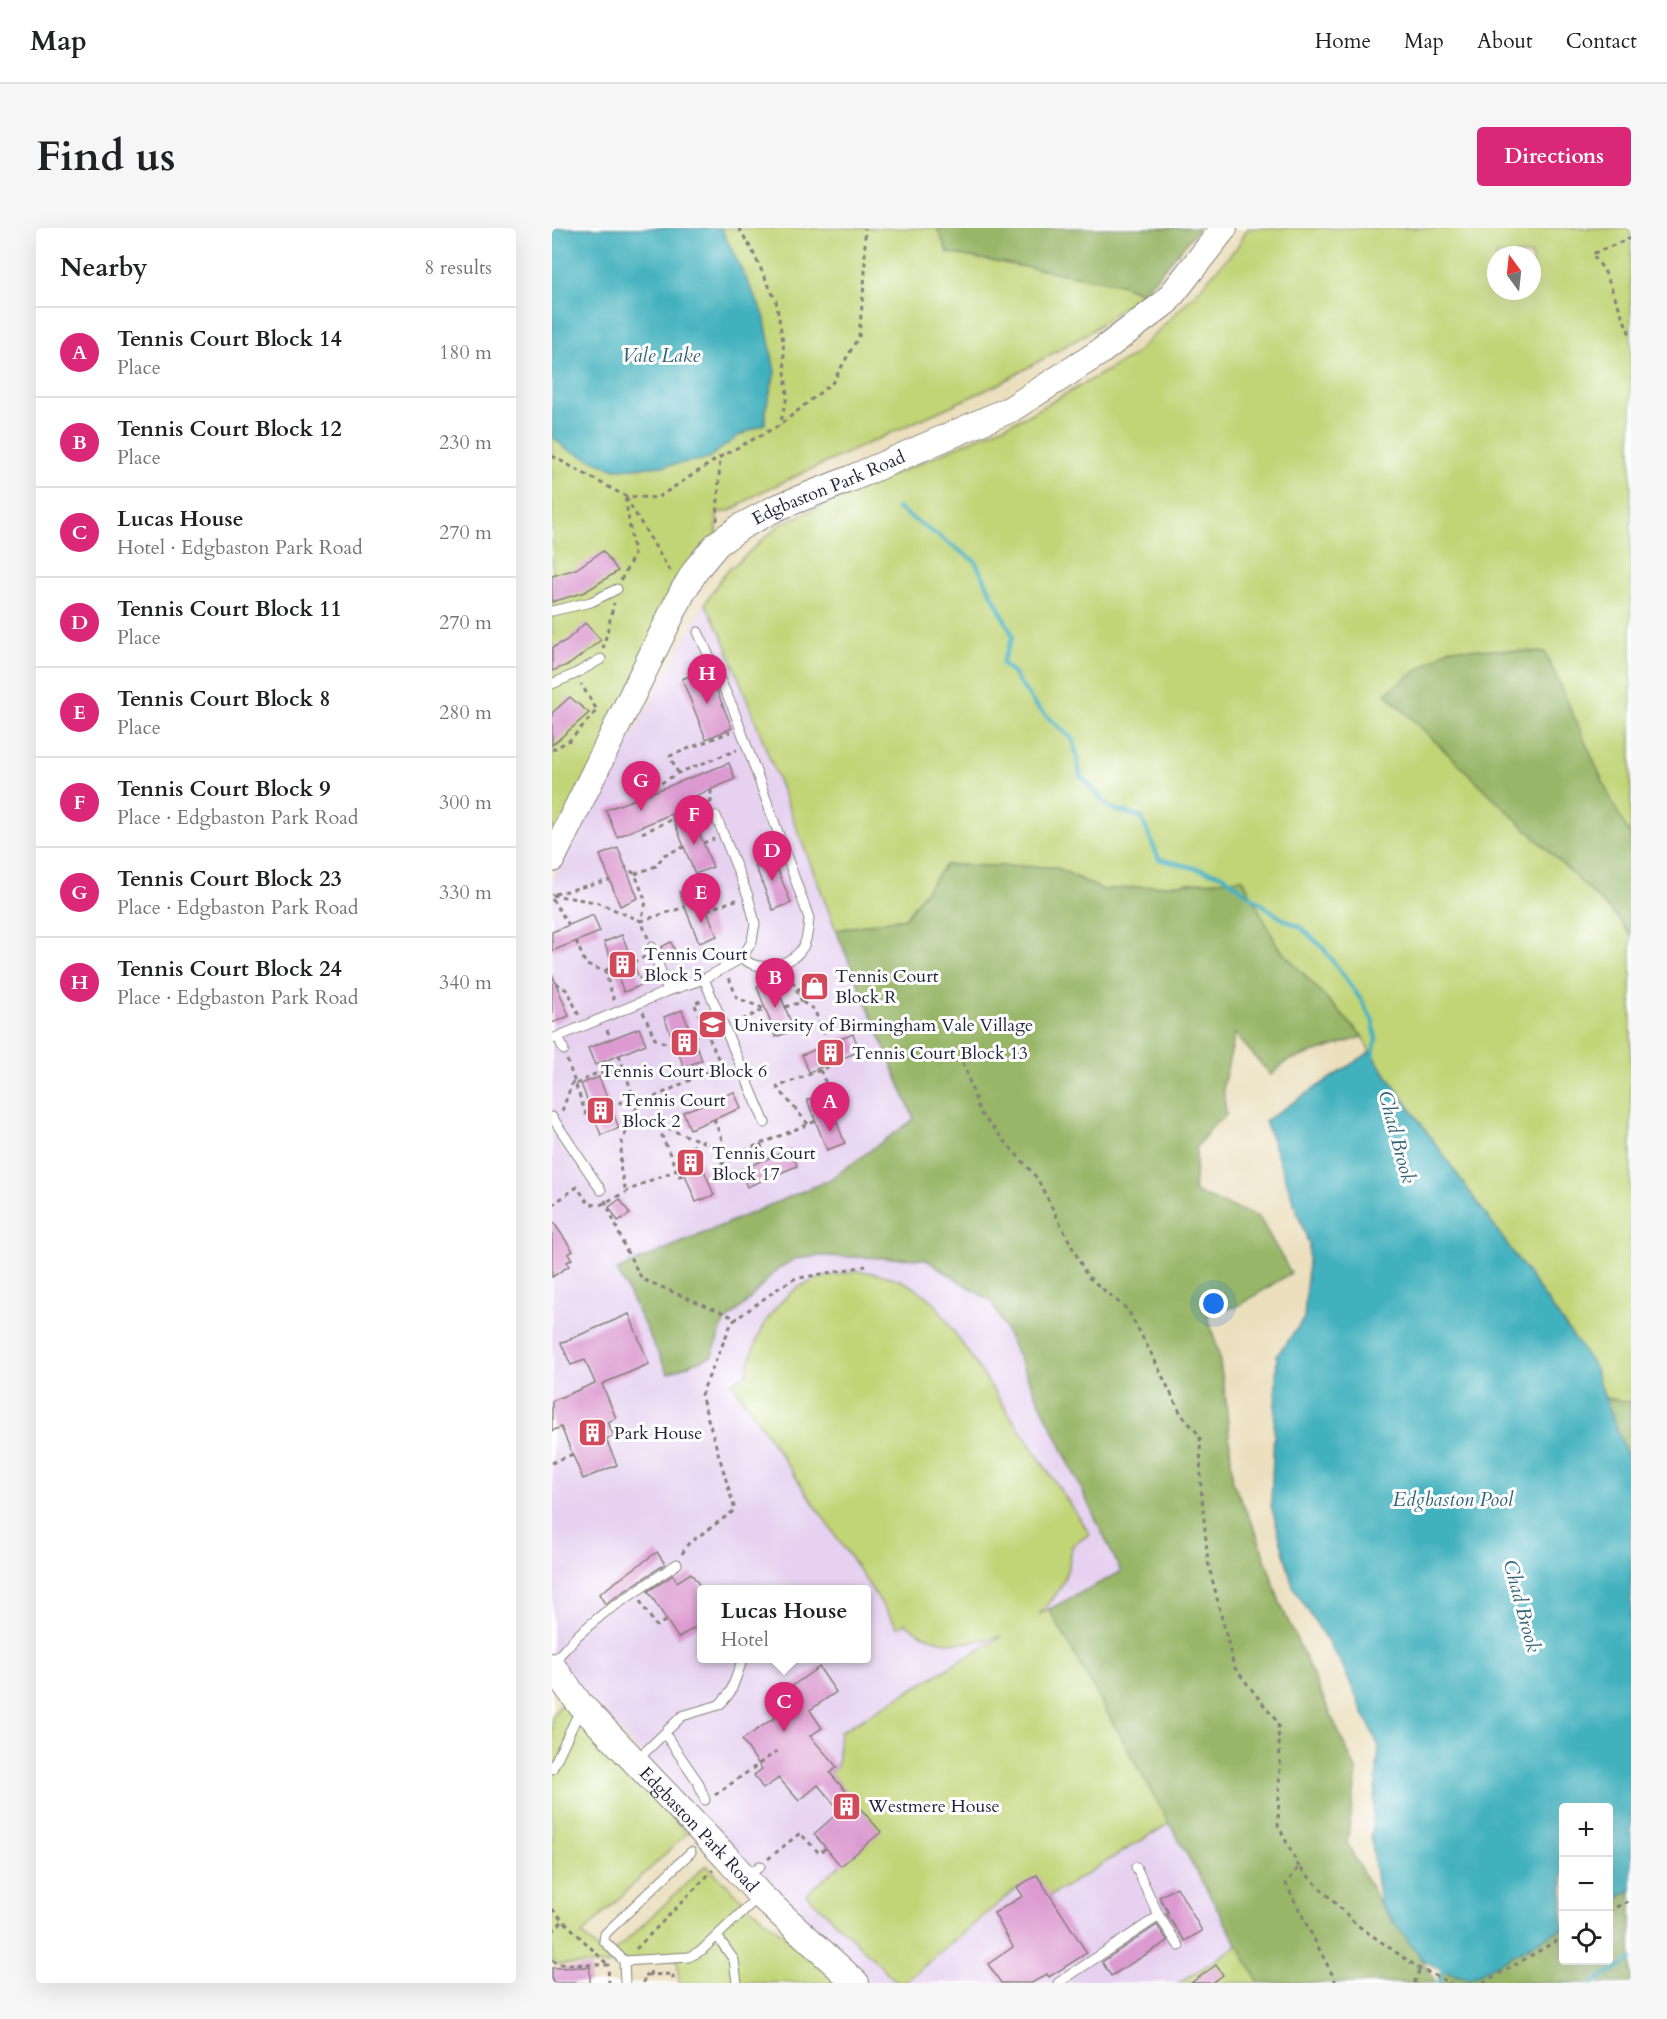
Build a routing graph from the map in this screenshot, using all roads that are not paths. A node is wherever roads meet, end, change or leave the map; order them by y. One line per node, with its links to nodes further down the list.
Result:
1 (1224, 228): 8 (street, Edgbaston Park Road)
2 (617, 589): 3 (lane)
3 (552, 611)
4 (698, 632): 11 (lane)
5 (601, 659): 6 (lane)
6 (552, 684)
7 (716, 816): 11 (lane)
8 (560, 829): 9 (street, Edgbaston Park Road)
9 (552, 859)
10 (652, 947): 13 (lane)
11 (742, 958): 12 (lane)
12 (704, 980): 13 (lane); 17 (lane)
13 (668, 991): 14 (lane)
14 (555, 1038): 15 (lane)
15 (564, 1050)
16 (554, 1120): 18 (lane)
17 (765, 1123)
18 (601, 1190)
19 (676, 1564): 21 (lane)
20 (741, 1663): 23 (lane)
21 (552, 1665): 22 (street, Edgbaston Park Road)
22 (582, 1706): 24 (street, Edgbaston Park Road); 25 (lane)
23 (665, 1734): 24 (lane); 26 (lane)
24 (635, 1762): 26 (street, Edgbaston Park Road)
25 (552, 1769)
26 (701, 1804): 29 (street, Edgbaston Park Road)
27 (691, 1852): 33 (lane)
28 (1137, 1867): 30 (lane)
29 (755, 1880): 31 (lane); 37 (street, Edgbaston Park Road)
30 (1158, 1916): 32 (lane); 34 (lane)
31 (717, 1936): 33 (lane); 36 (lane)
32 (1179, 1946)
33 (624, 1960): 35 (lane)
34 (1060, 1982)
35 (625, 1983)
36 (737, 1983)
37 (856, 1983)

